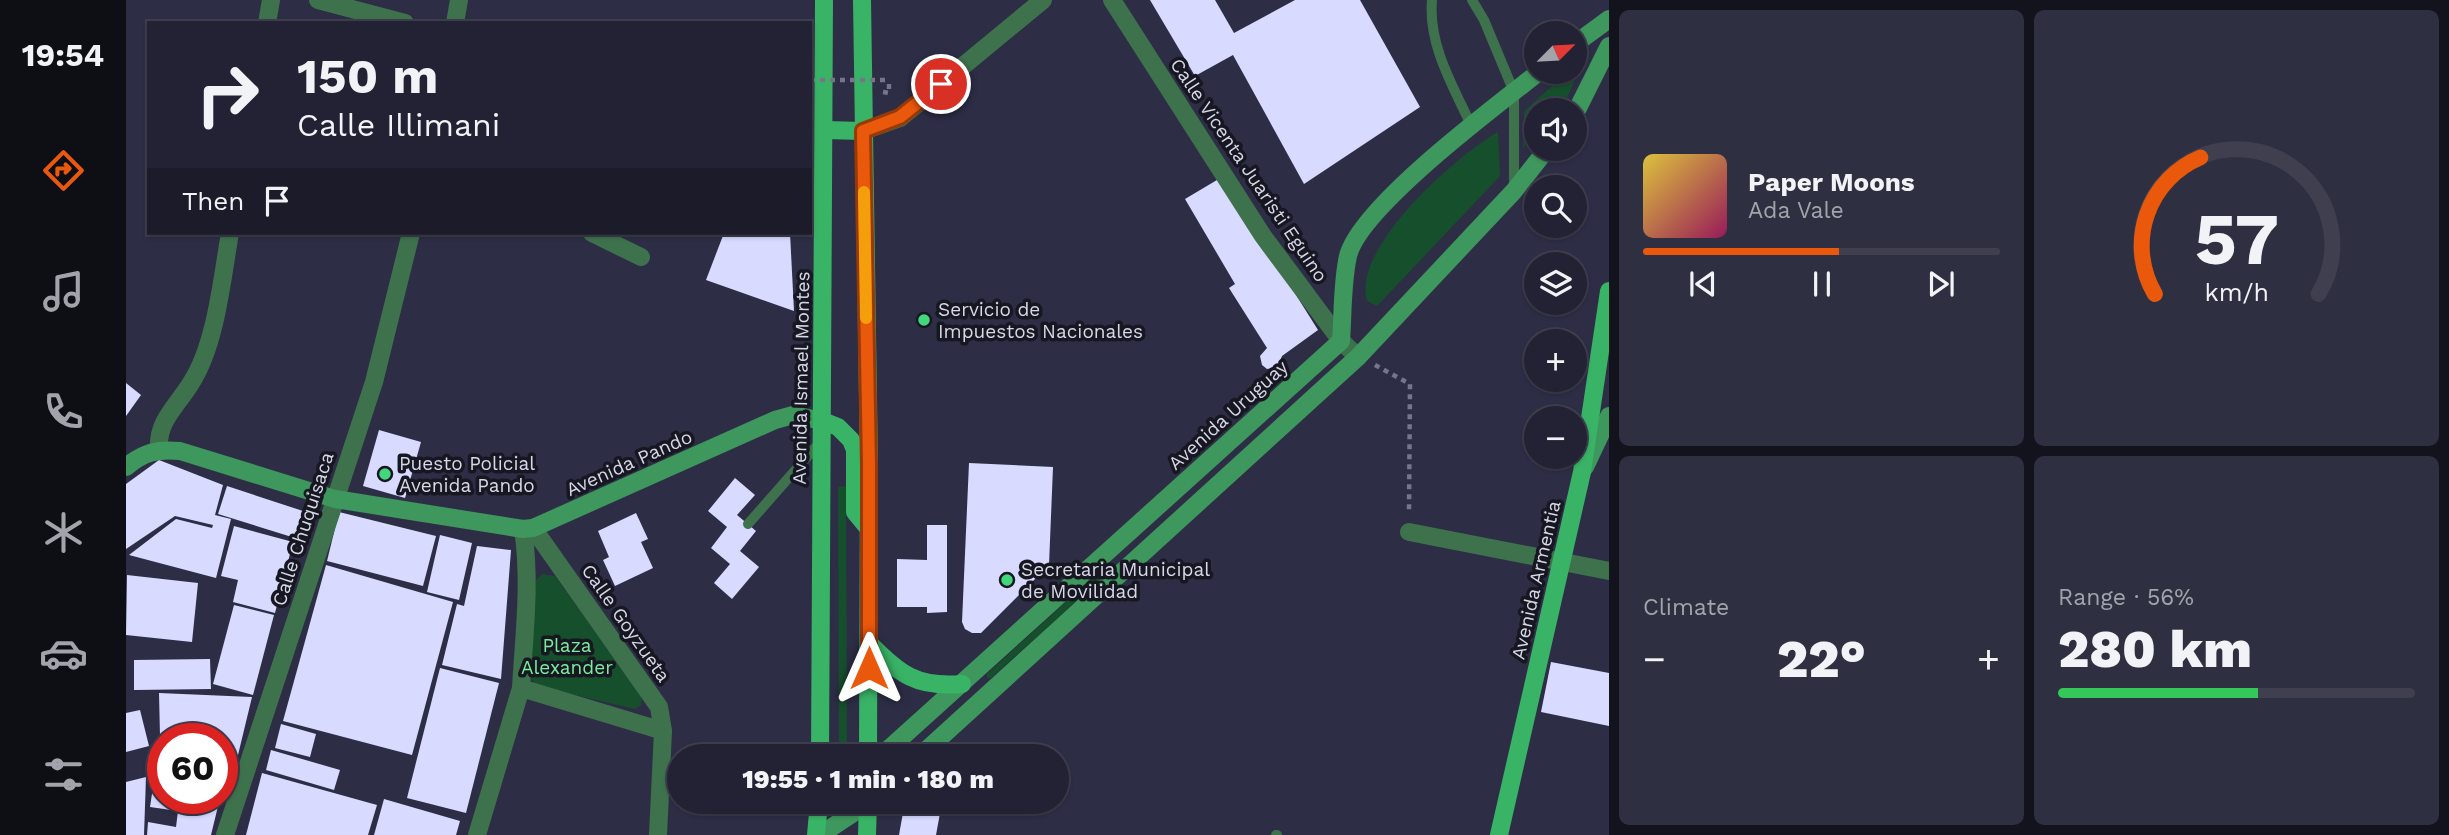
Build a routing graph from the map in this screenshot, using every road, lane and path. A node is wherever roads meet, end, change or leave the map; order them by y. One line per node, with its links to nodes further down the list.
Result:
1 (271, 0): 11 (street)
2 (318, 0): 12 (street)
3 (458, 0): 13 (street)
4 (824, 0): 22 (main road, Avenida Ismael Montes)
5 (862, 0): 23 (main road)
6 (1043, 0): 23 (street)
7 (1112, 0): 31 (street, Calle Vicenta Juaristi Eguino)
8 (1432, 0): 21 (lane)
9 (1472, 0): 18 (lane)
10 (1609, 19): 14 (street)
11 (267, 21)
12 (397, 21)
13 (455, 21)
14 (1587, 35)
15 (1609, 47): 20 (street)
16 (812, 80): 19 (path, bridge)
17 (1524, 84): 18 (street)
18 (1514, 92): 21 (street); 25 (lane)
19 (883, 93)
20 (1583, 98)
21 (1471, 125): 31 (street)
22 (818, 128): 23 (main road); 34 (main road, Avenida Ismael Montes)
23 (863, 131): 44 (main road)
24 (1538, 161): 25 (street)
25 (1514, 191): 32 (street)
26 (230, 235): 36 (street)
27 (411, 235): 41 (street, Calle Chuquisaca)
28 (596, 235): 29 (street)
29 (640, 257)
30 (1609, 291): 39 (main road, Avenida Armentia)
31 (1340, 341): 32 (street, Calle Vicenta Juaristi Eguino); 38 (street, Avenida Uruguay)
32 (1358, 357): 40 (street); 45 (path)
33 (1609, 416): 39 (street)
34 (823, 421): 35 (main road, Avenida Ismael Montes); 43 (street, Avenida Pando); 44 (main road)
35 (821, 440): 42 (lane); 55 (main road, Avenida Ismael Montes)
36 (159, 449): 37 (street); 41 (street)
37 (126, 467)
38 (1200, 469): 40 (street); 46 (street, Avenida Uruguay)
39 (1582, 472): 47 (main road, Avenida Armentia)
40 (1217, 488): 49 (street)
41 (335, 499): 43 (street); 62 (street, Calle Chuquisaca)
42 (748, 524)
43 (528, 529): 52 (street); 54 (street, Calle Goyzueta)
44 (869, 529): 50 (main road)
45 (1409, 532): 47 (street)
46 (1099, 559): 49 (street); 51 (street, Avenida Uruguay)
47 (1562, 562): 48 (street); 67 (main road, Avenida Armentia)
48 (1609, 571)
49 (1115, 577): 53 (street)
50 (869, 643): 51 (main road); 56 (main road)
51 (965, 681): 53 (street); 57 (street, Avenida Uruguay)
52 (521, 688): 54 (street); 63 (street)
53 (986, 698): 58 (street)
54 (663, 731): 64 (street, Calle Goyzueta)
55 (820, 744)
56 (868, 744)
57 (894, 744)
58 (934, 744)
59 (819, 814): 65 (main road)
60 (850, 814): 65 (street)
61 (868, 814): 66 (main road)
62 (225, 835)
63 (477, 835)
64 (658, 835)
65 (818, 835)
66 (867, 835)
67 (1499, 835)

